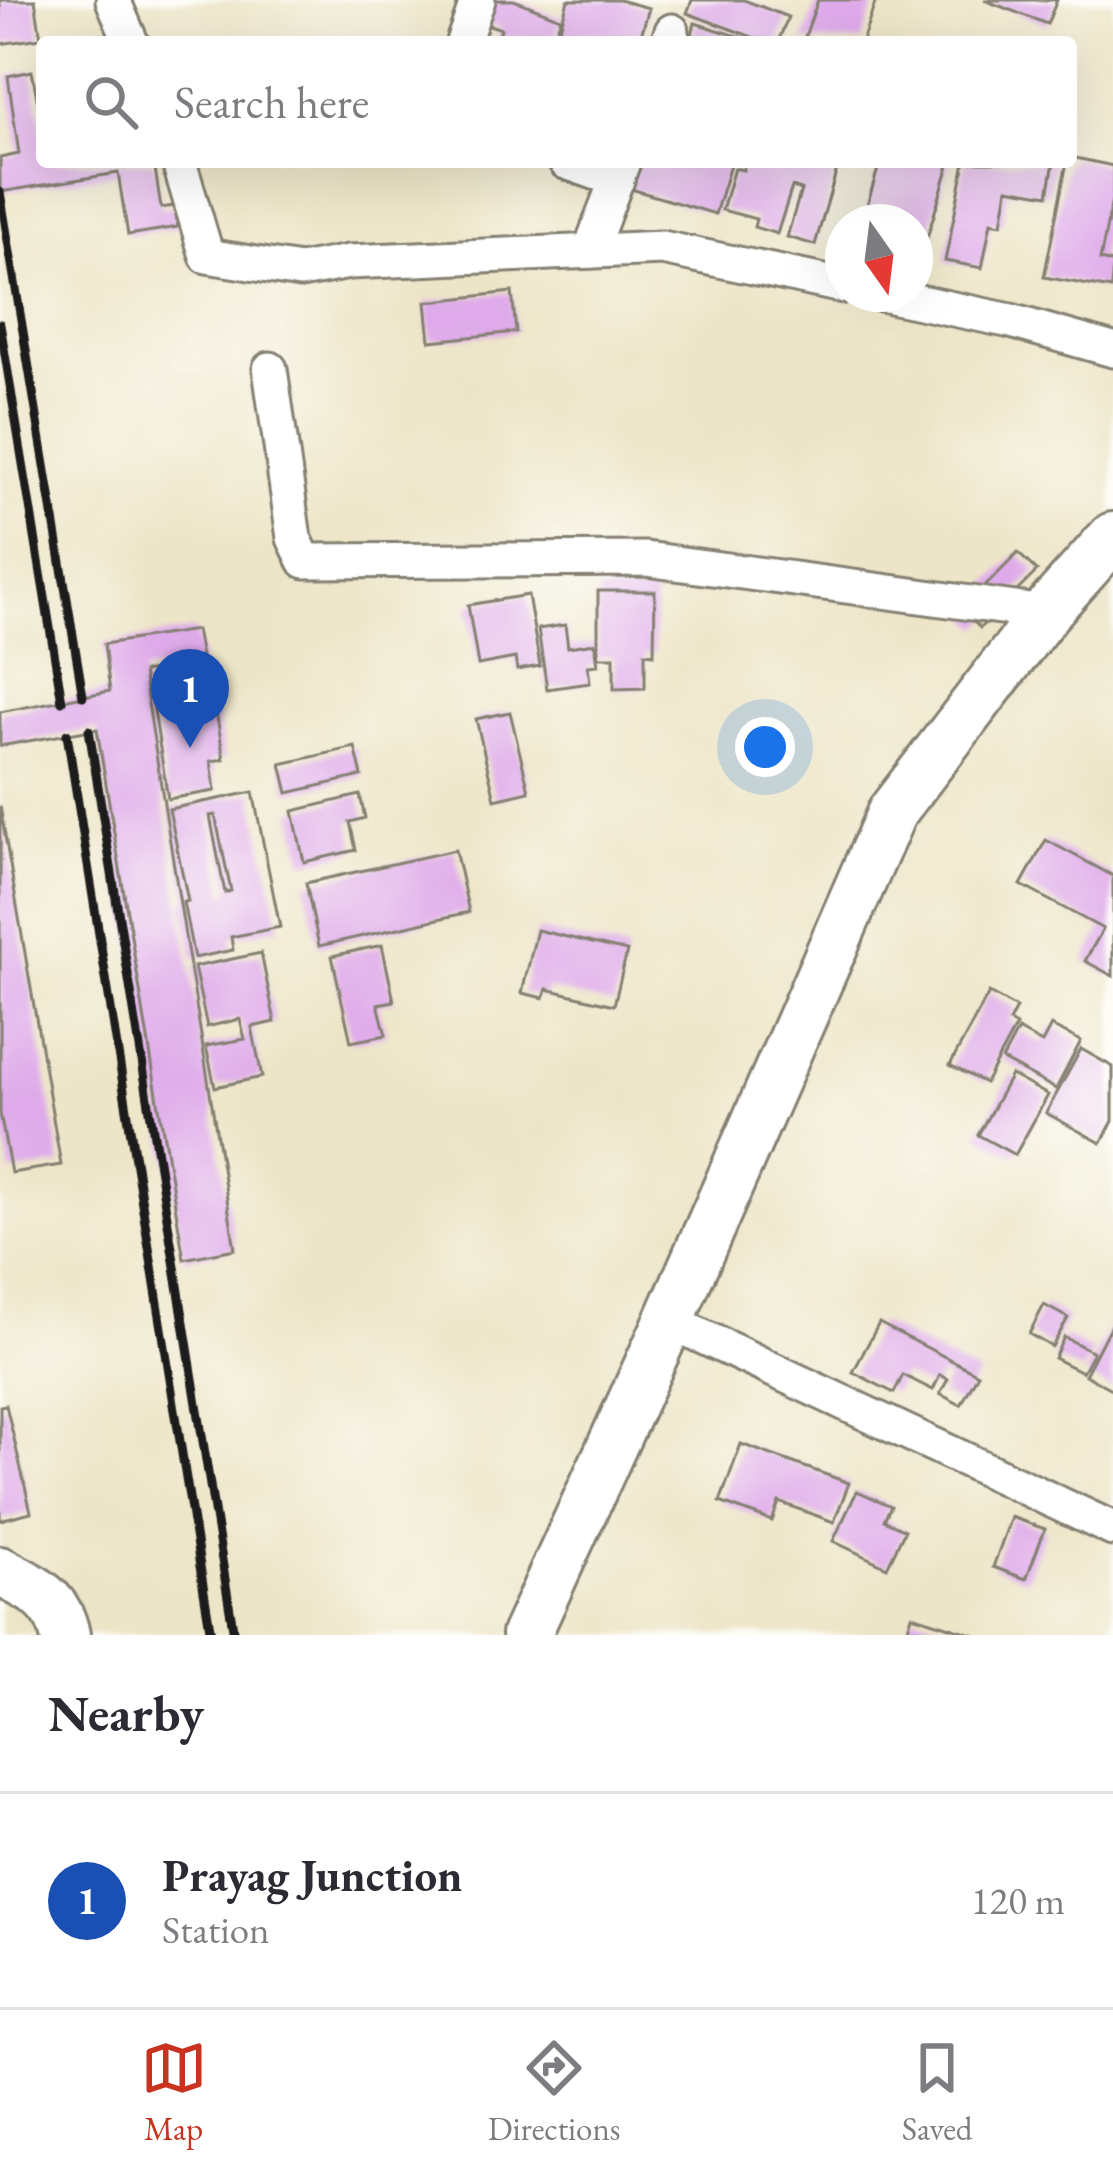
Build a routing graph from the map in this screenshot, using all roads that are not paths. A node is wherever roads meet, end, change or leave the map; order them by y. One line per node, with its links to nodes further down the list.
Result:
1 (113, 0): 3 (street)
2 (478, 0): 4 (street)
3 (128, 36)
4 (465, 36)
5 (181, 168): 7 (street)
6 (620, 171): 7 (street)
7 (590, 251): 8 (street)
8 (825, 282)
9 (933, 305): 10 (street)
10 (1113, 350)
11 (270, 369): 13 (street)
12 (1113, 537): 13 (street)
13 (1046, 613): 14 (street)
14 (669, 1321): 15 (street); 18 (street)
15 (1113, 1529)
16 (0, 1571): 17 (street)
17 (65, 1635)
18 (526, 1635)

